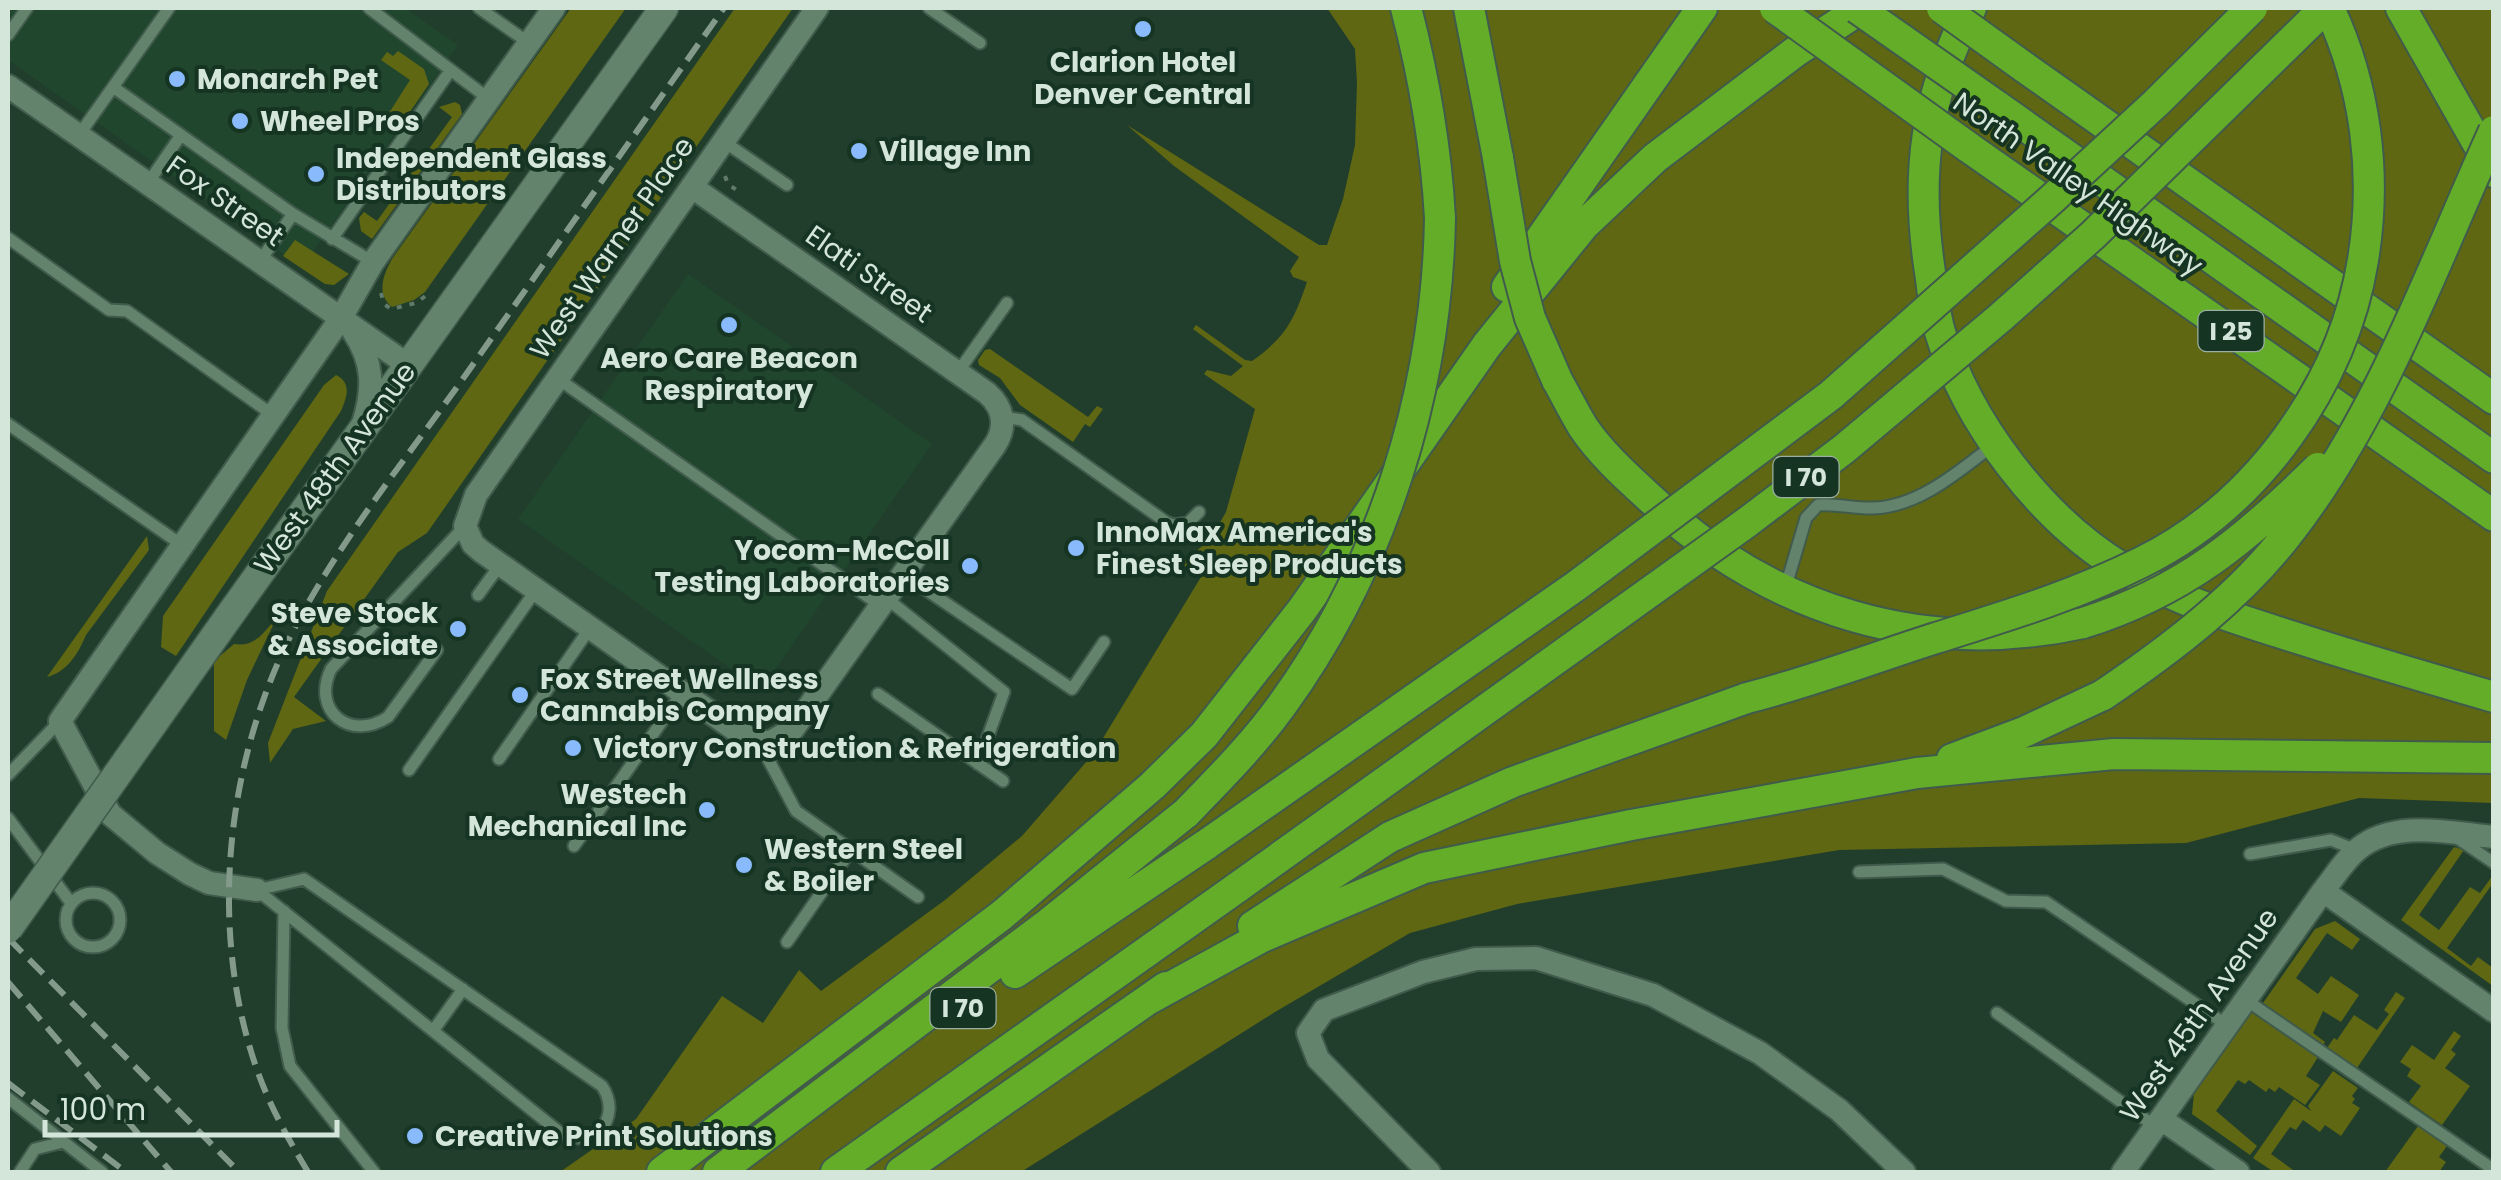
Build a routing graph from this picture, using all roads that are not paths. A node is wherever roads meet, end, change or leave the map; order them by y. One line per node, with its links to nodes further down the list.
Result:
1 (27, 8): 19 (lane)
2 (169, 8): 24 (lane)
3 (369, 8): 22 (lane)
4 (479, 8): 20 (lane)
5 (554, 8): 20 (street)
6 (664, 8): 41 (street, West 48th Avenue)
7 (817, 8): 29 (street, West Warner Place)
8 (929, 8): 21 (lane)
9 (1406, 8): 111 (highway, bridge)
10 (1469, 8): 60 (highway, bridge)
11 (1702, 8): 55 (highway)
12 (1775, 8): 53 (highway, North Valley Highway / I 25, bridge)
13 (1859, 8): 51 (highway, bridge); 55 (highway)
14 (1942, 8): 45 (highway, bridge)
15 (1971, 8): 50 (highway)
16 (2252, 8): 111 (highway, I 70, bridge)
17 (2327, 8): 95 (highway, bridge); 112 (highway, I 70, bridge)
18 (2401, 8): 30 (highway)
19 (8, 35)
20 (529, 43): 25 (street)
21 (980, 43)
22 (450, 71): 25 (lane); 36 (lane)
23 (8, 86): 27 (street, Fox Street)
24 (113, 87): 27 (lane); 28 (lane)
25 (489, 99): 38 (street)
26 (2494, 131): 42 (highway, bridge)
27 (79, 135): 31 (street, Fox Street)
28 (181, 135): 31 (lane); 34 (lane)
29 (724, 141): 32 (lane); 33 (street, West Warner Place)
30 (2494, 172)
31 (148, 183): 37 (street, Fox Street)
32 (787, 185)
33 (692, 186): 43 (street, Elati Street); 44 (street, West Warner Place)
34 (293, 214): 36 (lane); 37 (lane)
35 (8, 238): 46 (lane)
36 (332, 239): 38 (lane)
37 (260, 262): 40 (street, Fox Street)
38 (374, 262): 40 (street)
39 (1008, 302): 43 (lane)
40 (340, 318): 41 (street, Fox Street); 46 (street); 49 (street)
41 (408, 365): 49 (street, West 48th Avenue)
42 (2387, 367): 60 (highway, bridge); 75 (highway, bridge)
43 (958, 372): 47 (street, Elati Street)
44 (558, 378): 54 (street, West Warner Place); 62 (lane)
45 (2494, 399)
46 (273, 415): 56 (street)
47 (1003, 417): 52 (lane); 58 (street)
48 (8, 424): 56 (lane)
49 (360, 433): 92 (street, West 48th Avenue, bridge)
50 (1995, 443): 60 (lane); 68 (highway)
51 (2494, 458)
52 (1198, 512)
53 (2494, 516)
54 (465, 526): 57 (street); 65 (lane)
55 (1354, 531): 110 (highway)
56 (182, 545): 69 (street)
57 (500, 565): 59 (street); 61 (lane)
58 (903, 574): 62 (street); 64 (lane)
59 (536, 590): 63 (street); 74 (lane)
60 (1784, 590)
61 (478, 595)
62 (883, 602): 70 (street); 73 (lane)
63 (590, 628): 66 (street); 72 (lane)
64 (1104, 642)
65 (436, 650)
66 (682, 693): 70 (street); 81 (lane)
67 (878, 694): 73 (lane)
68 (2494, 697)
69 (60, 721): 76 (lane); 87 (street)
70 (764, 742): 82 (lane)
71 (2494, 758): 75 (highway)
72 (499, 759)
73 (978, 764): 77 (lane)
74 (409, 770)
75 (1917, 773): 95 (highway)
76 (8, 775)
77 (1002, 781)
78 (8, 818): 90 (lane)
79 (2450, 833): 80 (street); 83 (street); 85 (lane)
80 (2494, 838)
81 (574, 846)
82 (851, 850): 89 (lane); 93 (lane)
83 (2356, 850): 84 (lane); 88 (street, West 45th Avenue)
84 (2250, 854)
85 (2494, 863)
86 (1860, 872): 99 (lane)
87 (257, 890): 91 (lane); 94 (lane)
88 (2323, 891): 96 (street, West 45th Avenue); 97 (street)
89 (918, 897)
90 (71, 903): 90 (lane)
91 (284, 911): 100 (lane); 109 (lane)
92 (8, 929)
93 (787, 942)
94 (463, 989): 100 (lane); 100 (lane)
95 (1150, 999): 113 (highway)
96 (2246, 1000): 99 (street, West 45th Avenue); 105 (lane)
97 (2494, 1012)
98 (1997, 1014): 102 (lane)
99 (2228, 1026): 102 (street, West 45th Avenue)
100 (433, 1031)
101 (8, 1098): 103 (lane)
102 (2159, 1123): 116 (street, West 45th Avenue); 117 (street)
103 (64, 1142): 104 (lane); 106 (lane)
104 (78, 1153): 107 (lane); 108 (lane)
105 (2494, 1170)
106 (20, 1172)
107 (82, 1172)
108 (102, 1172)
109 (374, 1172)
110 (662, 1172)
111 (718, 1172)
112 (836, 1172)
113 (902, 1172)
114 (1429, 1172): 115 (street)
115 (1904, 1172)
116 (2123, 1172)
117 (2238, 1172)

